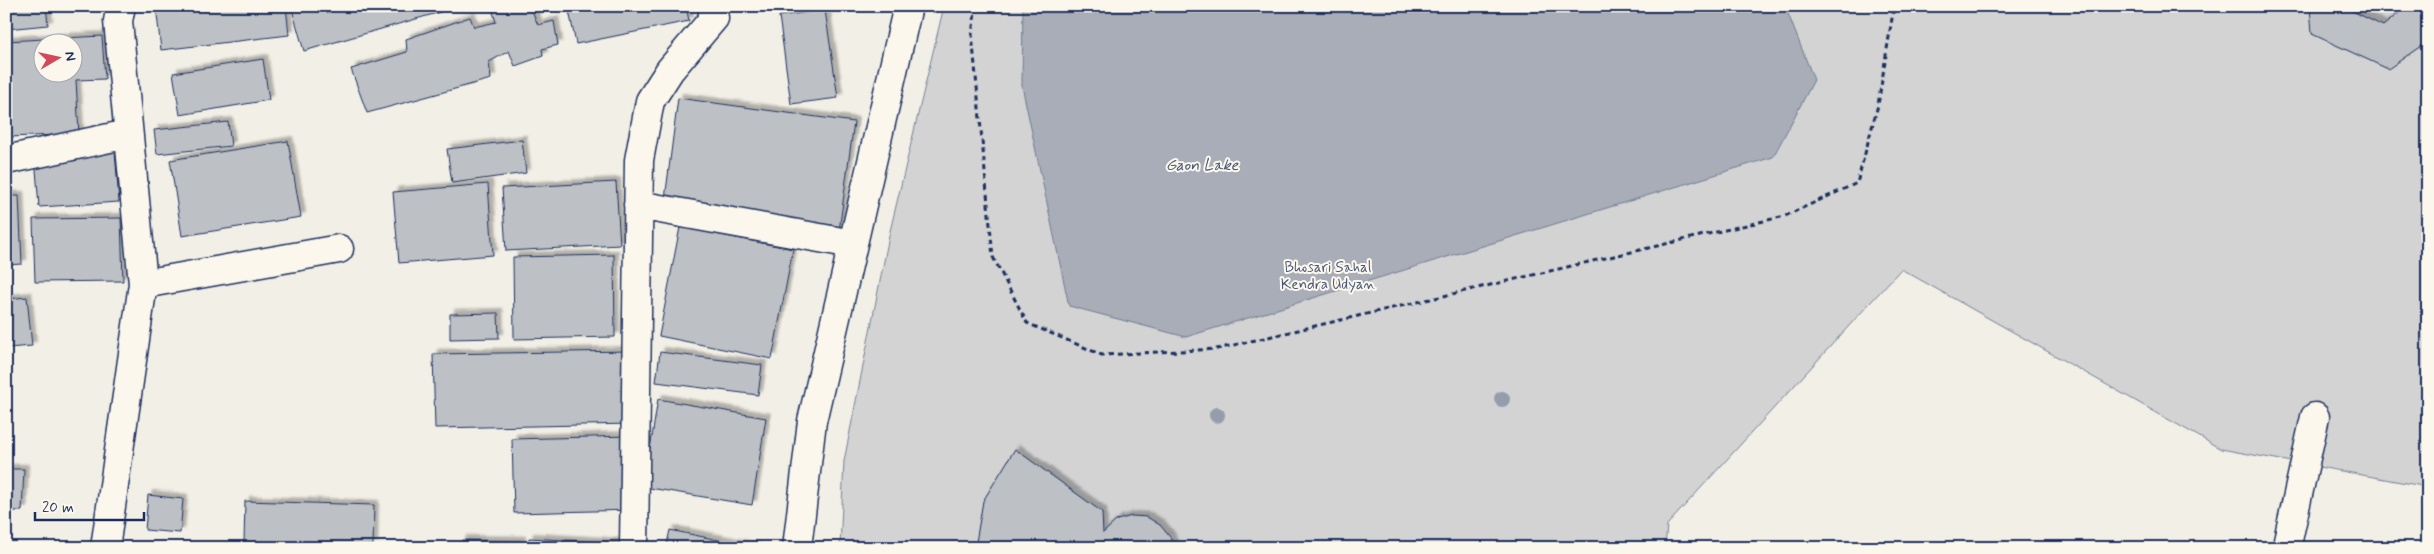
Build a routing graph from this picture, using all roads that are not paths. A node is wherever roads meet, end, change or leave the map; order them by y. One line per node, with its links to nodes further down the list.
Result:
1 (121, 6): 4 (street)
2 (908, 6): 7 (street)
3 (717, 10): 6 (street)
4 (128, 134): 5 (street); 9 (street)
5 (6, 160)
6 (638, 205): 7 (street); 12 (street)
7 (853, 244): 13 (street)
8 (339, 249): 9 (street)
9 (143, 284): 11 (street)
10 (2314, 416): 14 (street)
11 (105, 548)
12 (634, 548)
13 (797, 548)
14 (2289, 548)

